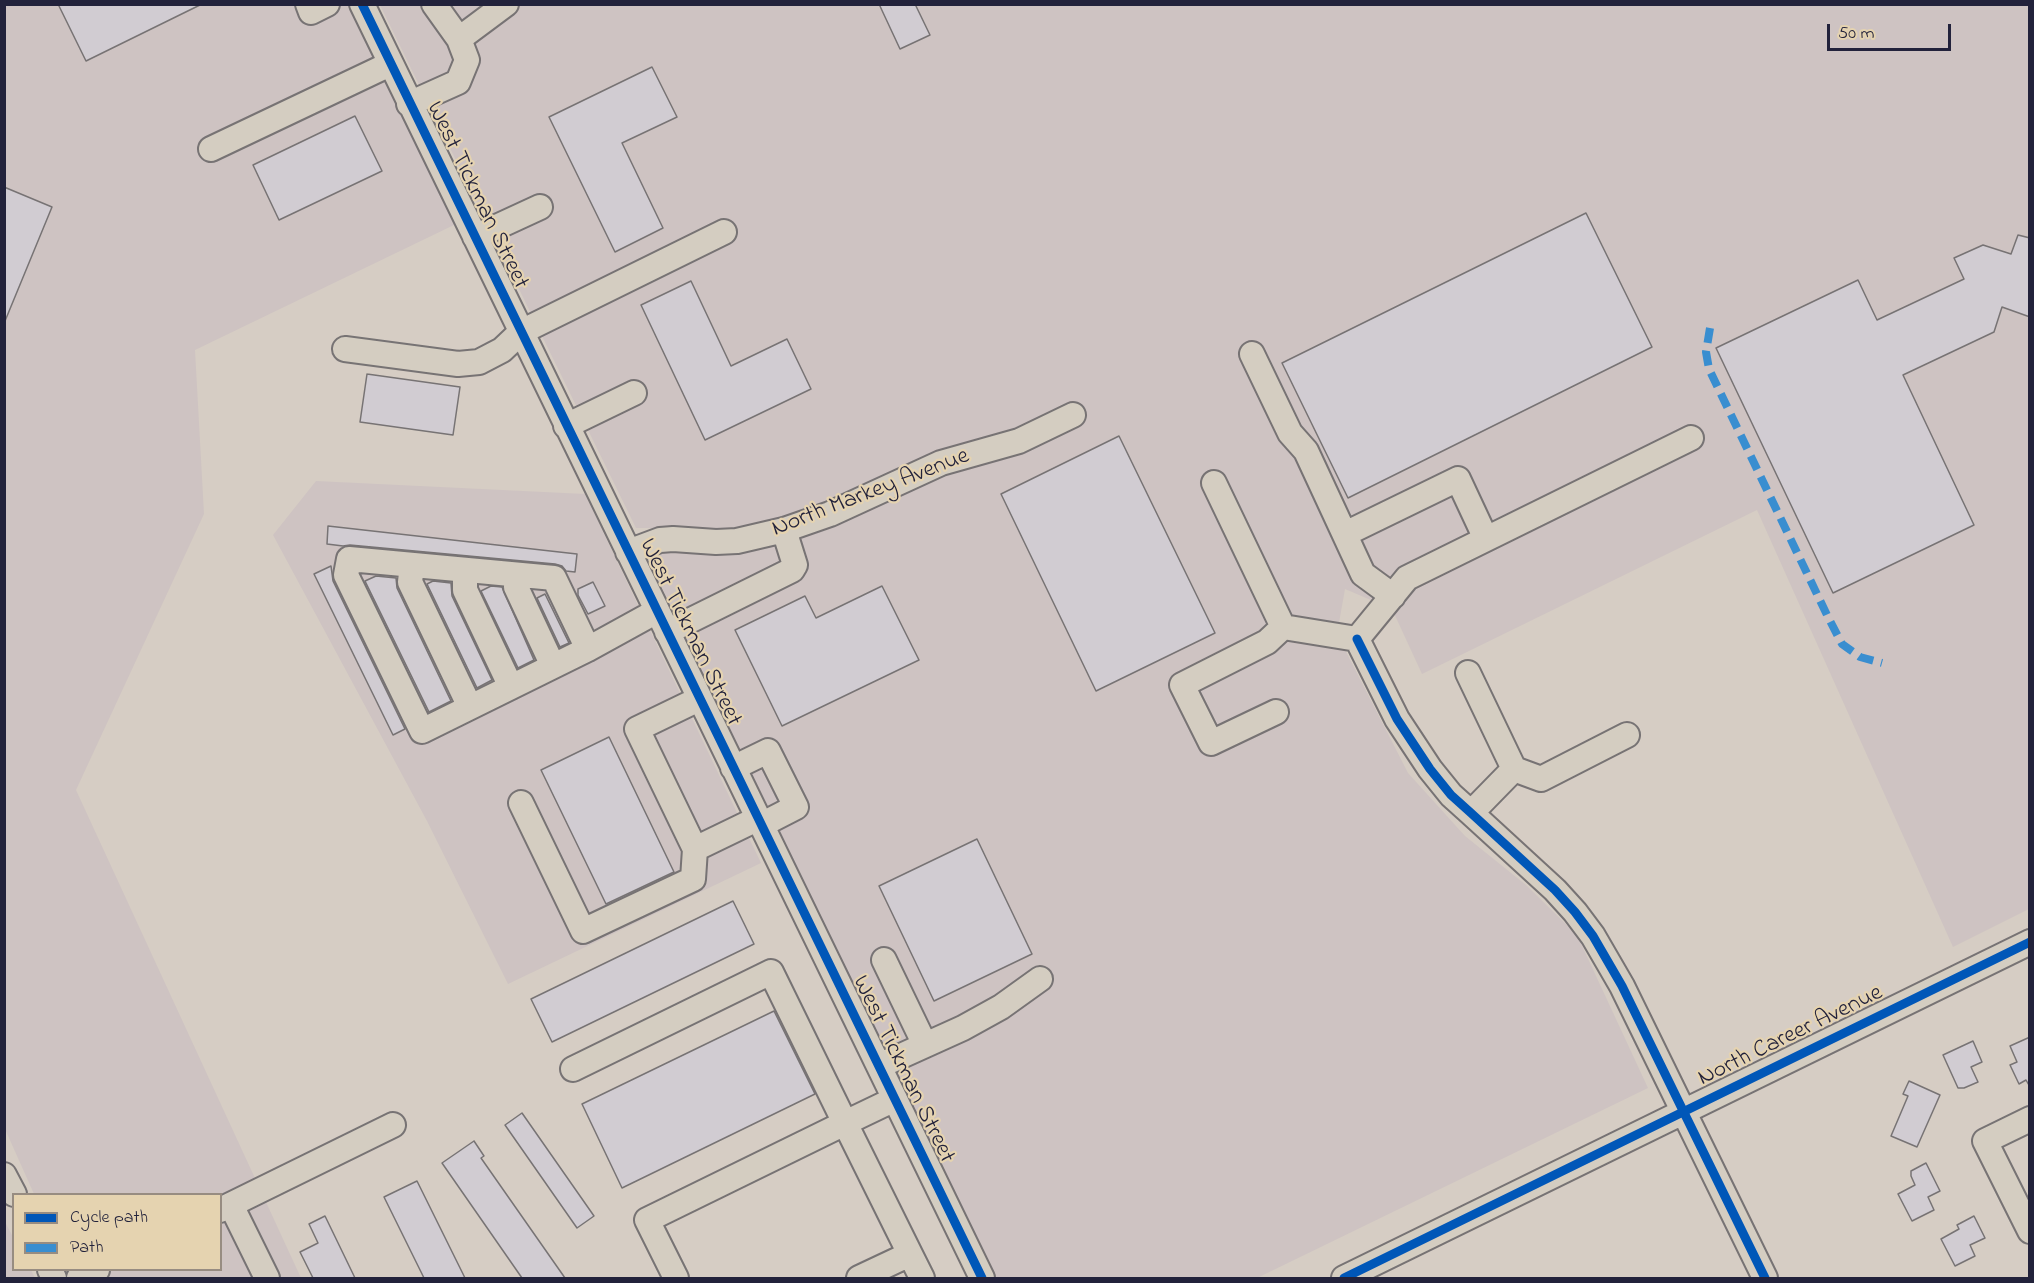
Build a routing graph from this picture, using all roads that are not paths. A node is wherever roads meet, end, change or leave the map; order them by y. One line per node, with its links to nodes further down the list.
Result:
1 (308, 4): 2 (street)
2 (327, 4)
3 (362, 4): 7 (street, West Tickman Street)
4 (434, 4): 6 (street)
5 (506, 4): 6 (street)
6 (459, 39): 8 (street)
7 (390, 64): 8 (street, West Tickman Street); 9 (street)
8 (410, 104): 12 (street, West Tickman Street)
9 (211, 149)
10 (540, 207): 12 (street)
11 (724, 232): 13 (street)
12 (475, 237): 13 (street, West Tickman Street)
13 (520, 332): 14 (street); 18 (street, West Tickman Street)
14 (345, 349)
15 (1252, 354): 22 (street)
16 (634, 393): 18 (street)
17 (1073, 415): 21 (street, North Markey Avenue)
18 (566, 426): 24 (street, West Tickman Street)
19 (1691, 438): 23 (street)
20 (1214, 483): 30 (street)
21 (784, 530): 24 (street, North Markey Avenue); 29 (street)
22 (1346, 534): 23 (street); 28 (street)
23 (1486, 539): 28 (street)
24 (628, 552): 29 (street, West Tickman Street)
25 (412, 565): 26 (street); 37 (street); 37 (street)
26 (465, 570): 27 (street); 35 (street)
27 (518, 575): 32 (street); 33 (street)
28 (1393, 596): 31 (street)
29 (662, 621): 32 (street); 36 (street, West Tickman Street)
30 (1283, 627): 31 (street); 38 (street)
31 (1358, 639): 43 (street)
32 (588, 649): 33 (street)
33 (553, 666): 35 (street)
34 (1468, 673): 41 (street)
35 (511, 687): 37 (street)
36 (699, 699): 40 (street, West Tickman Street); 45 (street)
37 (471, 707)
38 (1276, 712)
39 (1627, 735): 41 (street)
40 (733, 768): 44 (street, West Tickman Street); 44 (street)
41 (1514, 768): 43 (street)
42 (521, 803): 45 (street)
43 (1470, 813): 53 (street)
44 (759, 822): 45 (street); 50 (street, West Tickman Street)
45 (695, 849)
46 (2030, 942): 53 (street, North Career Avenue)
47 (884, 960): 49 (street)
48 (1040, 979): 49 (street)
49 (925, 1045): 50 (street)
50 (879, 1066): 52 (street, West Tickman Street)
51 (573, 1069): 55 (street)
52 (895, 1099): 55 (street); 68 (street, West Tickman Street)
53 (1684, 1111): 69 (street, North Career Avenue); 70 (street)
54 (2030, 1119): 60 (street)
55 (845, 1123): 61 (street); 65 (street)
56 (393, 1125): 59 (street)
57 (4, 1175): 58 (street)
58 (13, 1193)
59 (226, 1207): 64 (street)
60 (2030, 1231)
61 (910, 1254): 66 (street); 67 (street)
62 (93, 1271): 63 (street)
63 (79, 1278)
64 (267, 1278)
65 (676, 1278)
66 (859, 1278)
67 (922, 1278)
68 (982, 1278)
69 (1344, 1278)
70 (1766, 1278)

